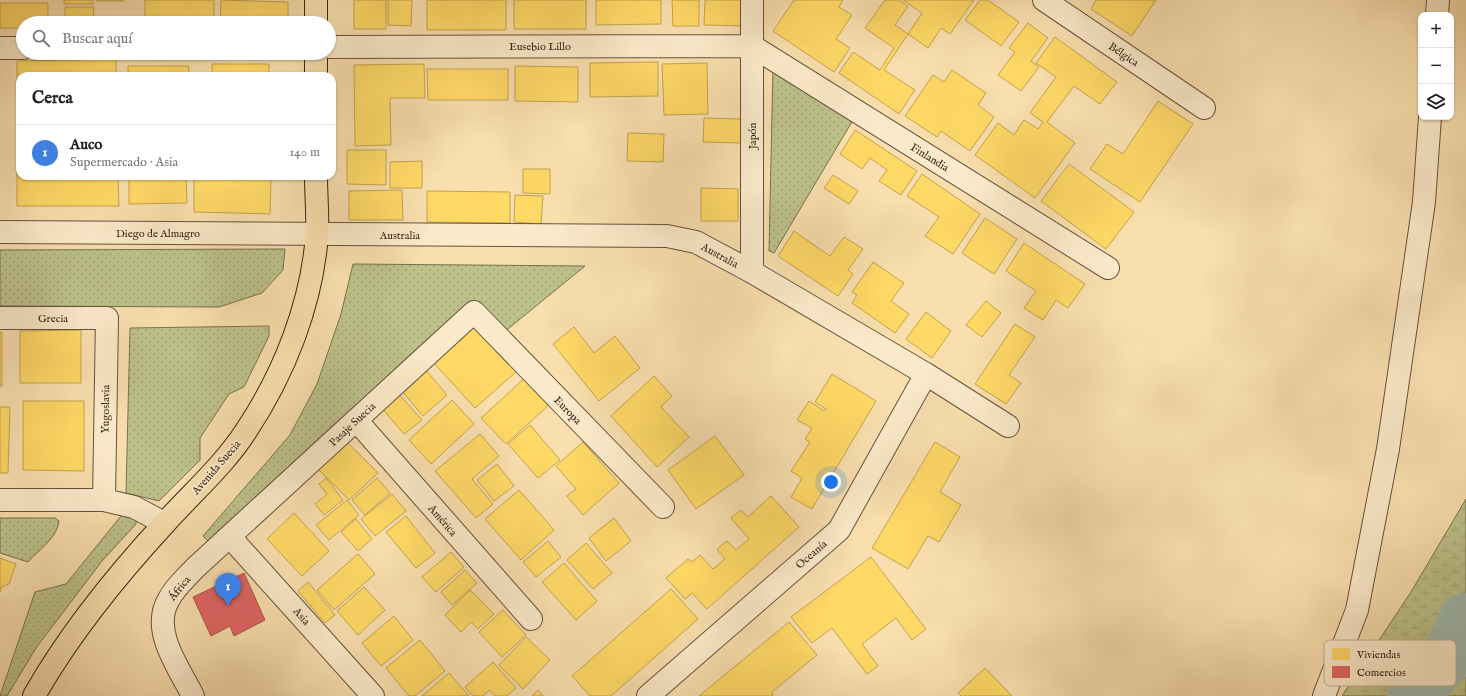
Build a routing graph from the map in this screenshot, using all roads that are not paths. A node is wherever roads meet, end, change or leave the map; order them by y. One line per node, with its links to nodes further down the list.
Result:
1 (316, 0): 6 (main road)
2 (752, 0): 7 (street, Japón)
3 (1044, 0): 13 (street, Bélgica)
4 (1438, 0): 5 (street)
5 (1437, 12)
6 (316, 16)
7 (752, 46): 8 (street, Eusebio Lillo); 18 (street, Finlandia); 19 (street, Japón)
8 (336, 47)
9 (0, 48): 10 (street)
10 (16, 48)
11 (316, 60): 12 (main road)
12 (316, 72)
13 (1204, 108)
14 (1430, 120): 32 (street)
15 (316, 180): 17 (main road, Avenida Suecia)
16 (0, 232): 17 (street, Diego de Almagro)
17 (317, 234): 19 (street, Australia); 29 (main road, Avenida Suecia)
18 (1108, 268)
19 (752, 272): 23 (street, Australia)
20 (474, 312): 24 (street, Pasaje Suecia); 28 (street, Europa)
21 (0, 318): 22 (street, Grecia)
22 (107, 318): 27 (street, Yugoslavia)
23 (926, 374): 25 (street, Australia); 37 (street, Oceanía)
24 (356, 420): 30 (street, Pasaje Suecia); 31 (street, América)
25 (1008, 426)
26 (0, 500): 27 (street)
27 (104, 500): 29 (street)
28 (663, 507)
29 (164, 523): 34 (main road, Avenida Suecia)
30 (230, 537): 35 (street, África); 36 (street, Asia)
31 (531, 619)
32 (1345, 640)
33 (1328, 686): 38 (street)
34 (34, 696)
35 (193, 696)
36 (373, 696)
37 (648, 696)
38 (1324, 696)

